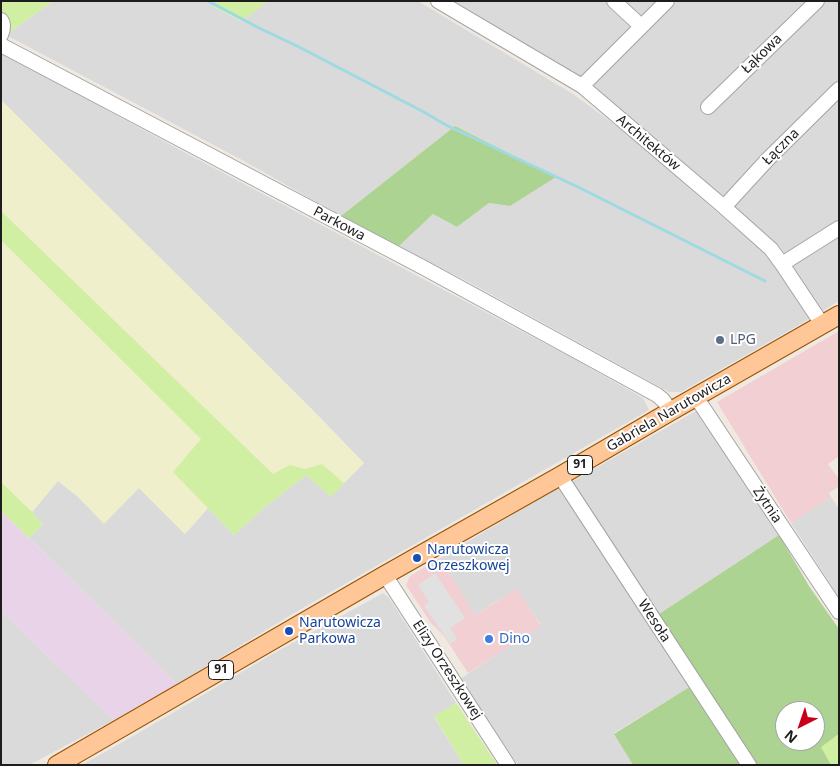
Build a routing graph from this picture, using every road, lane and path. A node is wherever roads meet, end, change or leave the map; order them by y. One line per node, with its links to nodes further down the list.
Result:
1 (438, 1): 9 (street, Architektów)
2 (614, 1): 6 (street)
3 (667, 1): 6 (street)
4 (817, 1): 11 (street, Łąkowa)
5 (1, 20): 7 (street)
6 (641, 26): 9 (street)
7 (1, 35)
8 (1, 45): 18 (street, Parkowa)
9 (582, 86): 12 (street, Architektów)
10 (839, 89): 12 (street, Łączna)
11 (708, 107)
12 (724, 207): 14 (street, Architektów)
13 (839, 228): 14 (street)
14 (782, 264): 16 (street, Architektów)
15 (839, 315): 16 (main road, Gabriela Narutowicza / 91)
16 (822, 324): 17 (main road, Gabriela Narutowicza / 91)
17 (696, 397): 18 (main road, Gabriela Narutowicza / 91); 21 (street, Żytnia)
18 (672, 411): 19 (main road, Gabriela Narutowicza / 91)
19 (560, 476): 20 (main road, Gabriela Narutowicza / 91); 24 (street, Wesoła)
20 (386, 575): 22 (main road, Gabriela Narutowicza / 91); 23 (street, Elizy Orzeszkowej)
21 (839, 612)
22 (57, 765)
23 (508, 765)
24 (749, 765)

